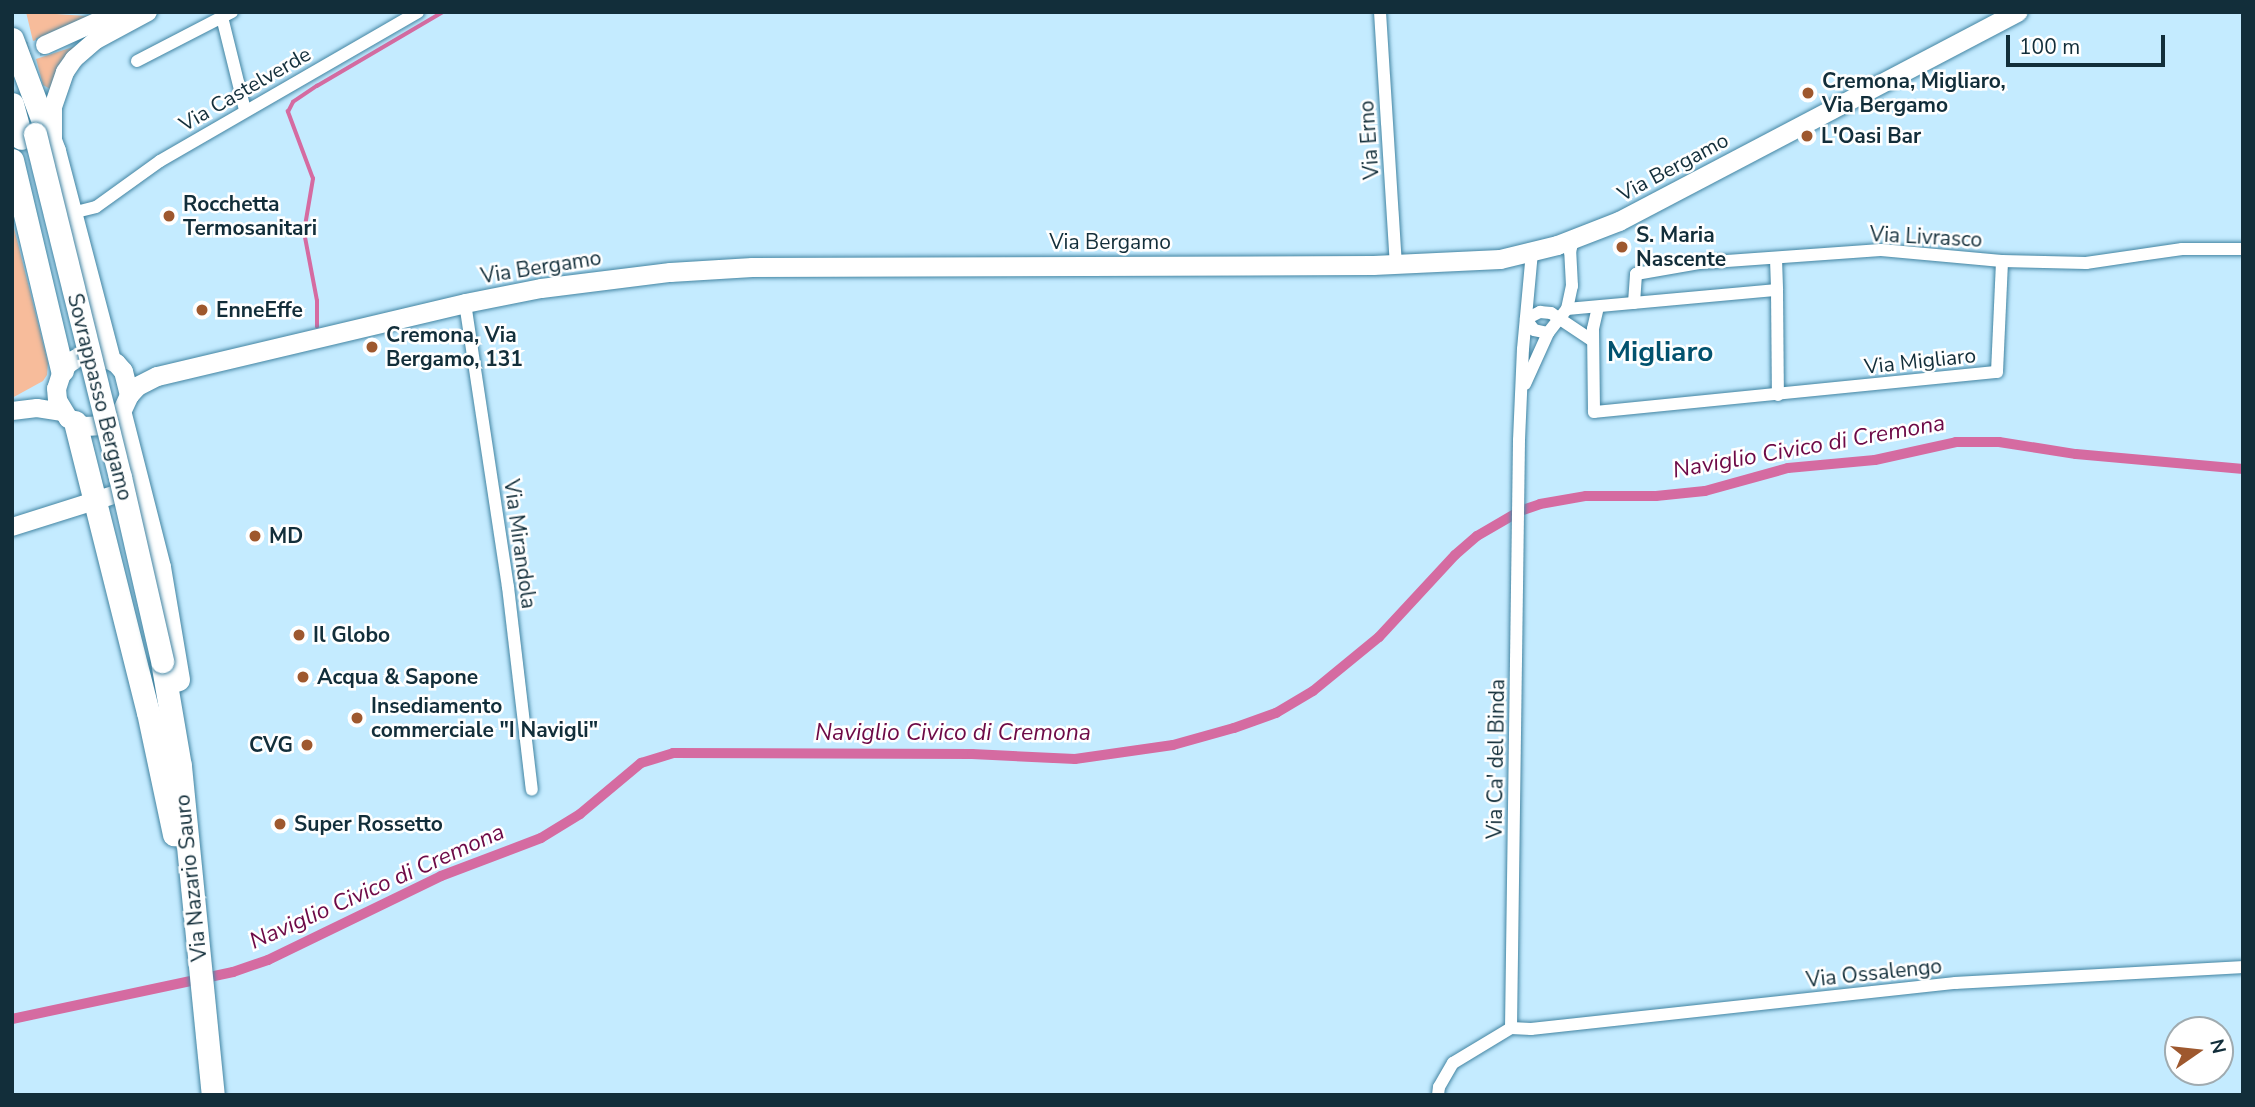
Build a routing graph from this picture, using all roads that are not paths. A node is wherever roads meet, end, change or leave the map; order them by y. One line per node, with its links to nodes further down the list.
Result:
1 (118, 12): 8 (street)
2 (148, 12): 14 (street)
3 (418, 12): 12 (street, Via Castelverde)
4 (1380, 12): 24 (street, Via Erno)
5 (2017, 12): 19 (main road, Via Bergamo)
6 (225, 14): 10 (street); 12 (street)
7 (12, 39): 14 (highway)
8 (45, 45)
9 (12, 50): 13 (highway)
10 (137, 61)
11 (12, 104): 13 (highway)
12 (245, 110): 16 (street, Via Castelverde)
13 (28, 136): 46 (highway, Sovrappasso Bergamo, bridge)
14 (54, 151): 17 (highway)
15 (12, 160): 31 (highway)
16 (96, 207): 17 (street); 18 (street, Via Castelverde)
17 (70, 208): 18 (highway)
18 (76, 232): 26 (highway)
19 (1565, 242): 21 (main road, Via Bergamo); 30 (street)
20 (2243, 249): 23 (street, Via Livrasco)
21 (1532, 252): 24 (main road, Via Bergamo); 32 (street, Via Ca' del Binda)
22 (1776, 259): 23 (street, Via Livrasco); 25 (street); 28 (street, Via Livrasco)
23 (2002, 261): 39 (street, Via Migliaro)
24 (1396, 265): 27 (main road, Via Bergamo)
25 (1776, 290): 28 (street); 39 (street)
26 (94, 302): 31 (highway); 35 (highway)
27 (465, 303): 36 (main road, Via Bergamo); 48 (street, Via Mirandola)
28 (1634, 303): 29 (street)
29 (1598, 307): 30 (street); 34 (street, Via Migliaro)
30 (1564, 313): 32 (street); 33 (street, Via Ca' del Binda); 34 (street)
31 (49, 314): 37 (highway)
32 (1525, 319): 33 (street); 38 (street, Via Ca' del Binda)
33 (1548, 333): 38 (street, Via Ca' del Binda)
34 (1593, 341): 39 (street, Via Migliaro)
35 (115, 364): 36 (main road, Via Bergamo); 37 (main road, Via Bergamo); 40 (main road)
36 (157, 376): 40 (main road, Via Bergamo)
37 (59, 379): 41 (street, Via Bergamo); 42 (main road)
38 (1523, 387): 52 (street, Via Ca' del Binda)
39 (1778, 395)
40 (125, 404): 42 (main road, Via Bergamo); 43 (highway)
41 (17, 410): 42 (street, Via Bergamo)
42 (69, 417): 44 (highway)
43 (139, 488): 44 (street); 47 (highway)
44 (94, 500): 45 (street); 49 (highway)
45 (12, 527)
46 (156, 663): 47 (highway, Via Nazario Sauro); 49 (highway, Via Nazario Sauro)
47 (180, 766): 51 (highway, Via Nazario Sauro)
48 (533, 790)
49 (174, 834): 51 (highway, Via Nazario Sauro)
50 (2243, 967): 52 (street, Via Ossalengo)
51 (194, 969): 53 (highway, Via Nazario Sauro); 54 (highway, Via Nazario Sauro)
52 (1511, 1028): 55 (street)
53 (201, 1095)
54 (213, 1095)
55 (1438, 1095)

